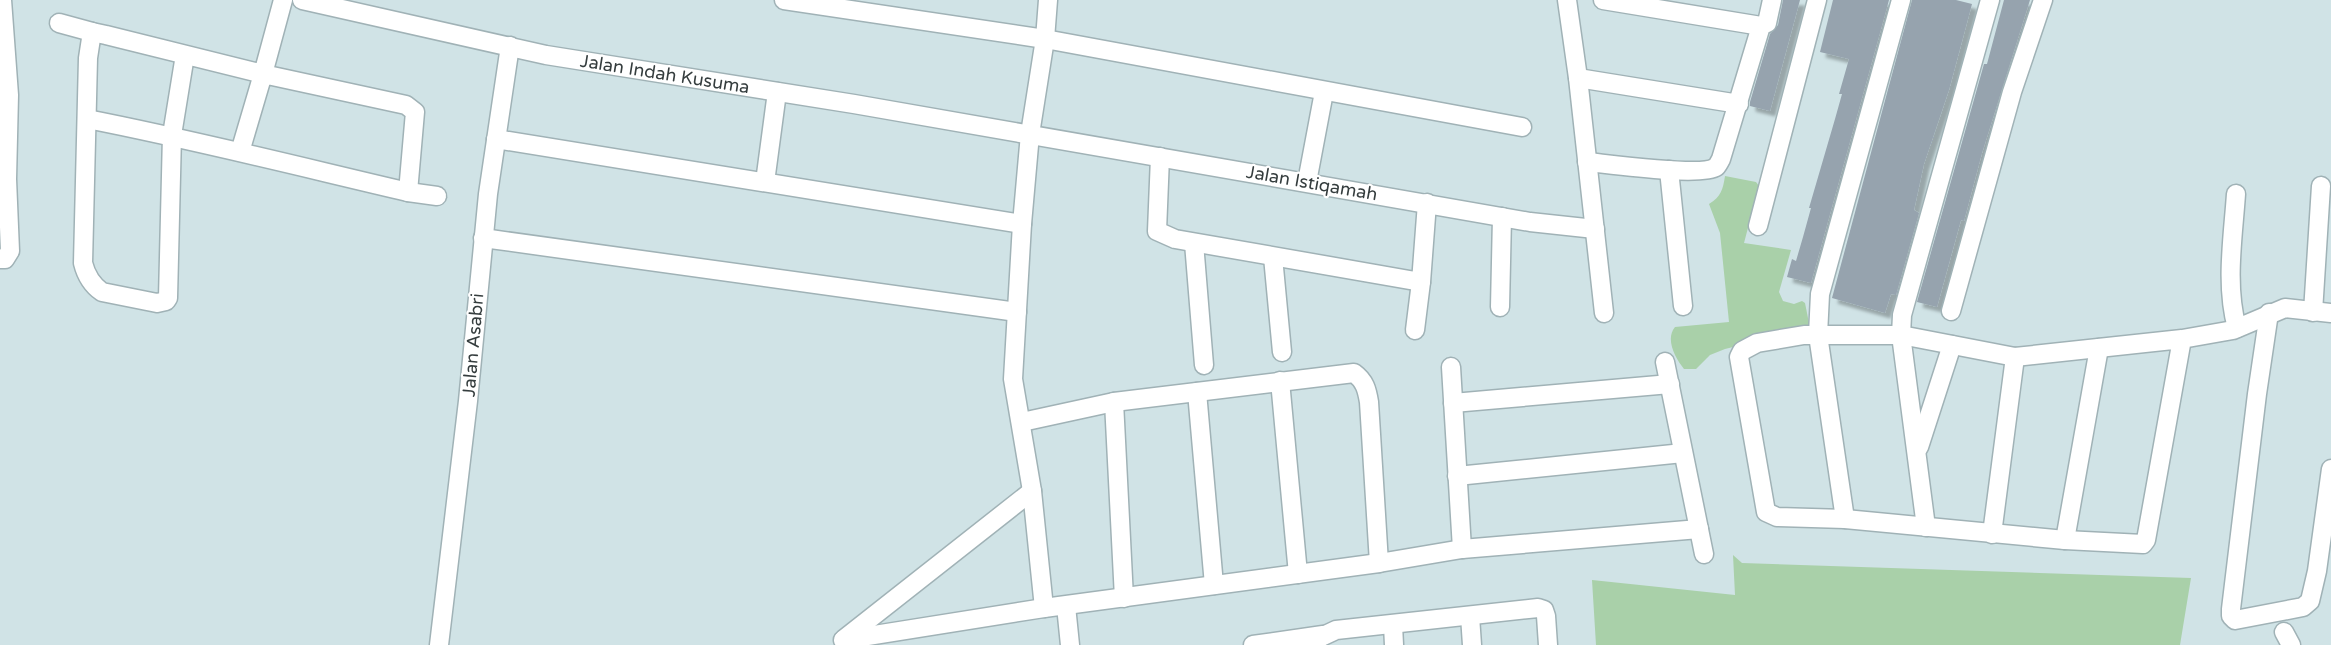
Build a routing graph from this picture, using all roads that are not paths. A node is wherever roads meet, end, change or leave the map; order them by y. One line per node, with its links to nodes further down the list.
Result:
1 (283, 0): 19 (street)
2 (302, 0): 17 (street, Jalan Indah Kusuma)
3 (784, 0): 16 (street)
4 (1048, 0): 16 (street)
5 (1567, 0): 20 (street)
6 (1603, 0): 14 (street)
7 (1772, 0): 14 (street)
8 (1817, 0): 44 (street)
9 (1901, 0): 60 (street)
10 (1990, 0): 61 (street)
11 (2043, 0): 53 (street)
12 (1, 6): 23 (street)
13 (59, 23): 15 (street)
14 (1761, 26): 24 (street)
15 (92, 32): 18 (street); 25 (street)
16 (1045, 39): 22 (street); 27 (street)
17 (510, 46): 21 (street, Jalan Indah Kusuma); 29 (street, Jalan Asabri)
18 (185, 55): 19 (street); 28 (street)
19 (263, 74): 30 (street); 38 (street)
20 (1578, 78): 24 (street); 32 (street)
21 (777, 92): 27 (street, Jalan Indah Kusuma); 35 (street)
22 (1324, 92): 26 (street); 36 (street)
23 (4, 94): 34 (street)
24 (1739, 104): 33 (street)
25 (87, 119): 28 (street); 28 (street)
26 (1522, 128)
27 (1030, 134): 31 (street, Jalan Istiqamah); 43 (street)
28 (172, 135): 30 (street)
29 (496, 139): 35 (street); 46 (street, Jalan Asabri)
30 (240, 152): 38 (street)
31 (1160, 157): 36 (street, Jalan Istiqamah); 47 (street)
32 (1587, 162): 33 (street); 45 (street)
33 (1669, 170): 51 (street)
34 (3, 179): 49 (street)
35 (765, 182): 43 (street)
36 (1307, 182): 41 (street, Jalan Istiqamah)
37 (2321, 186): 55 (street)
38 (408, 192): 40 (street)
39 (2236, 194): 58 (street)
40 (437, 196)
41 (1426, 203): 42 (street, Jalan Istiqamah); 50 (street)
42 (1502, 217): 45 (street, Jalan Istiqamah); 52 (street)
43 (1022, 224): 54 (street)
44 (1758, 226)
45 (1595, 229): 56 (street)
46 (483, 238): 54 (street); 99 (street, Jalan Asabri)
47 (1194, 243): 48 (street); 68 (street)
48 (1273, 257): 50 (street); 65 (street)
49 (0, 259)
50 (1421, 282): 59 (street)
51 (1683, 306)
52 (1500, 307)
53 (1951, 310)
54 (1017, 312): 75 (street)
55 (2322, 312): 57 (street)
56 (1604, 313)
57 (2269, 313): 58 (street); 90 (street)
58 (2237, 328): 62 (street)
59 (1415, 330)
60 (1818, 335): 61 (street); 82 (street); 82 (street)
61 (1901, 335): 63 (street); 76 (street)
62 (2182, 339): 64 (street); 86 (street)
63 (1952, 345): 66 (street); 76 (street)
64 (2099, 348): 66 (street); 86 (street)
65 (1282, 352)
66 (2015, 357): 85 (street)
67 (1665, 362): 71 (street)
68 (1204, 365)
69 (1451, 367): 74 (street)
70 (1280, 381): 72 (street); 89 (street); 91 (street)
71 (1670, 384): 74 (street); 77 (street)
72 (1197, 392): 73 (street); 92 (street)
73 (1114, 402): 75 (street); 93 (street)
74 (1453, 404): 79 (street)
75 (1022, 423): 80 (street)
76 (1917, 452): 83 (street)
77 (1683, 453): 79 (street); 84 (street)
78 (2331, 469): 81 (street)
79 (1457, 476): 87 (street)
80 (1032, 491): 95 (street); 95 (street)
81 (2330, 491): 90 (street)
82 (1845, 519): 83 (street)
83 (1926, 527): 85 (street)
84 (1699, 529): 87 (street); 88 (street)
85 (1992, 534): 86 (street)
86 (2065, 540)
87 (1462, 549): 89 (street)
88 (1704, 554)
89 (1379, 564): 91 (street)
90 (2324, 570)
91 (1298, 574): 92 (street)
92 (1214, 585): 93 (street)
93 (1124, 598): 94 (street)
94 (1066, 606): 95 (street); 100 (street)
95 (1044, 608)
96 (1470, 616): 97 (street); 103 (street); 104 (street)
97 (1393, 625): 98 (street); 102 (street)
98 (1319, 640): 101 (street)
99 (439, 645)
100 (1070, 645)
101 (1253, 645)
102 (1394, 645)
103 (1472, 645)
104 (1548, 645)

